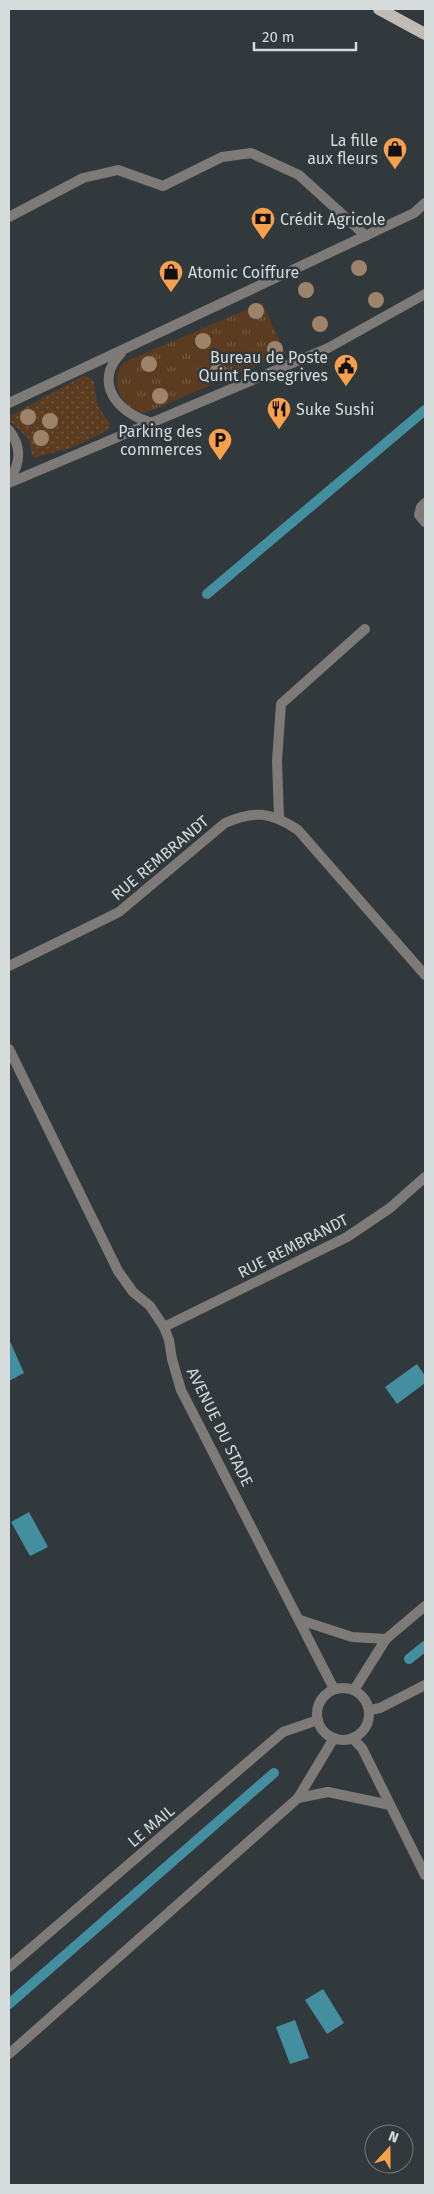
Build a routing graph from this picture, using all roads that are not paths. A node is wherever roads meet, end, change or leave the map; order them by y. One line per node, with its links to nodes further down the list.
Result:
1 (379, 9): 2 (main road)
2 (408, 26): 3 (main road); 4 (main road)
3 (425, 34)
4 (425, 38)
5 (425, 203): 7 (street)
6 (9, 217): 7 (street)
7 (366, 236): 9 (street)
8 (425, 294): 11 (street)
9 (124, 350): 10 (street); 11 (street)
10 (9, 403)
11 (150, 422): 13 (street)
12 (9, 430): 13 (street)
13 (9, 481)
14 (425, 504): 15 (street)
15 (425, 522)
16 (365, 629): 17 (street)
17 (279, 817): 18 (street, RUE REMBRANDT); 19 (street)
18 (9, 966)
19 (425, 976)
20 (9, 1049): 22 (street, AVENUE DU STADE)
21 (425, 1177): 22 (street, RUE REMBRANDT)
22 (164, 1327): 24 (street, AVENUE DU STADE)
23 (425, 1606): 25 (street)
24 (300, 1620): 25 (street); 27 (street, AVENUE DU STADE)
25 (386, 1639): 28 (street)
26 (425, 1685): 29 (street)
27 (334, 1689): 28 (street); 30 (street)
28 (354, 1690): 29 (street)
29 (370, 1710): 32 (street)
30 (318, 1720): 31 (street); 36 (street, LE MAIL)
31 (334, 1738): 32 (street); 33 (street)
32 (353, 1738): 34 (street)
33 (298, 1798): 34 (street); 37 (street)
34 (390, 1806): 35 (street)
35 (425, 1875)
36 (9, 1967)
37 (9, 2054)

